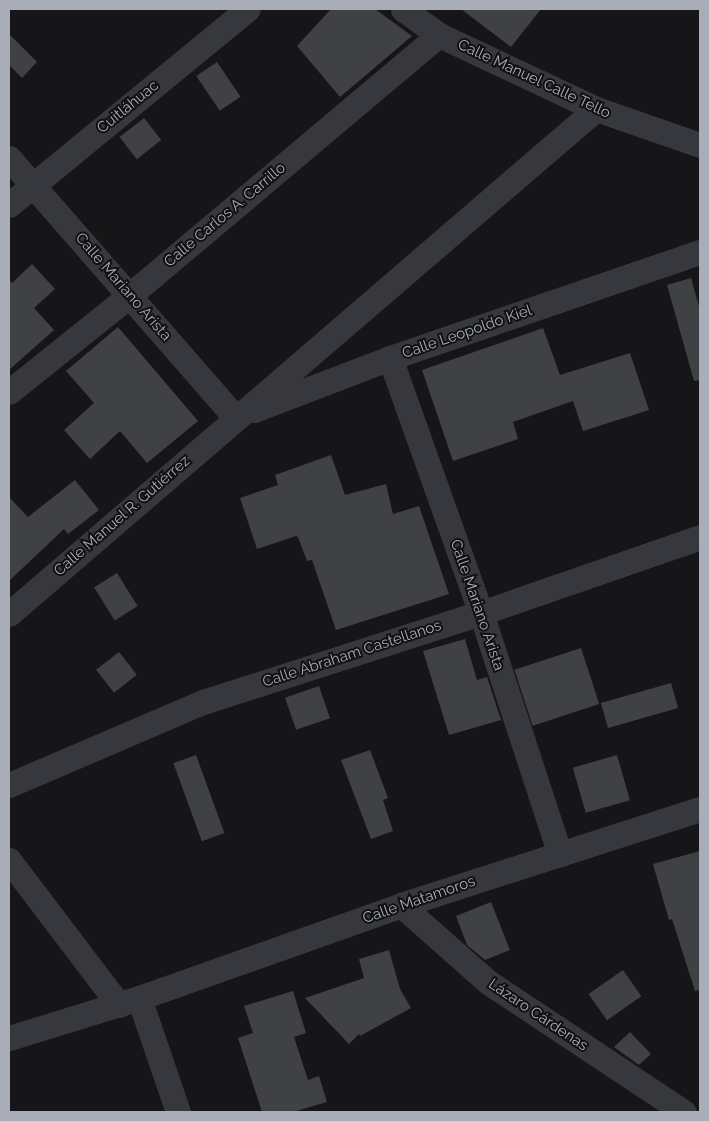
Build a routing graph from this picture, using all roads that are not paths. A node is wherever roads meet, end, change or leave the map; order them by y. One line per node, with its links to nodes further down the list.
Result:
1 (248, 9): 7 (street, Cuitláhuac)
2 (403, 9): 3 (street, Calle Manuel Calle Tello)
3 (439, 35): 4 (street, Calle Manuel Calle Tello); 10 (street, Calle Carlos A. Carrillo)
4 (596, 110): 5 (street, Calle Manuel Calle Tello); 13 (street, Calle Manuel R. Gutiérrez)
5 (700, 146)
6 (9, 158): 7 (street, Calle Mariano Arista)
7 (34, 185): 8 (street, Cuitláhuac); 10 (street, Calle Mariano Arista)
8 (9, 205)
9 (700, 252): 11 (street, Calle Leopoldo Kiel)
10 (130, 295): 12 (street, Calle Carlos A. Carrillo); 13 (street, Calle Mariano Arista)
11 (390, 358): 13 (street, Calle Leopoldo Kiel); 15 (street, Calle Mariano Arista)
12 (9, 392)
13 (236, 418): 16 (street, Calle Manuel R. Gutiérrez)
14 (700, 537): 15 (street, Calle Abraham Castellanos)
15 (481, 613): 17 (street, Calle Abraham Castellanos); 19 (street, Calle Mariano Arista)
16 (9, 614)
17 (9, 785)
18 (700, 810): 19 (street, Calle Matamoros)
19 (560, 854): 21 (street, Calle Matamoros)
20 (9, 860): 22 (street)
21 (401, 905): 22 (street, Calle Matamoros); 25 (street, Lázaro Cárdenas)
22 (129, 1001): 23 (street, Calle Matamoros); 24 (street)
23 (9, 1038)
24 (178, 1112)
25 (684, 1112)

